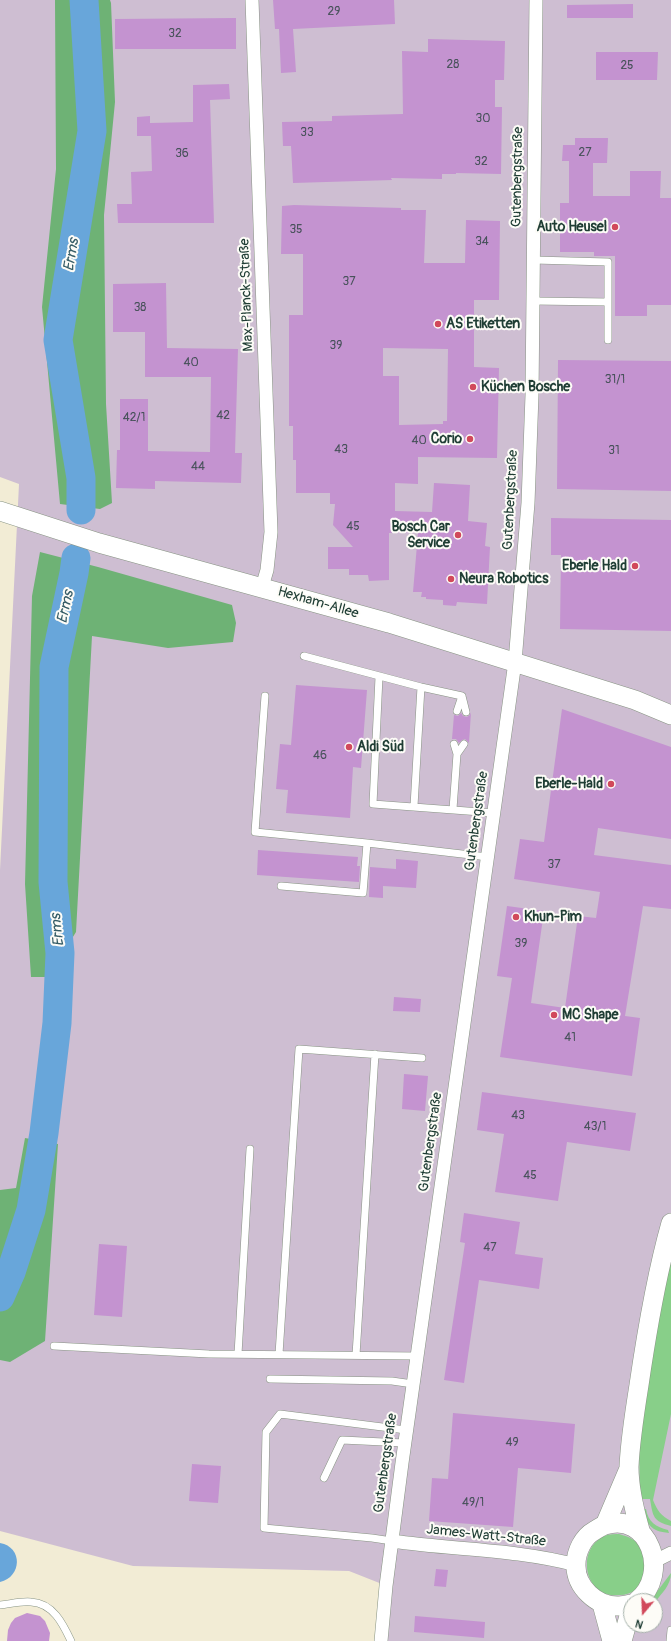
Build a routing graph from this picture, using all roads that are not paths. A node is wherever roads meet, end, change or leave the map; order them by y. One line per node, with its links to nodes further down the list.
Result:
1 (252, 0): 8 (street, Max-Planck-Straße)
2 (536, 0): 3 (street, Gutenbergstraße)
3 (534, 260): 4 (street, Gutenbergstraße); 5 (lane)
4 (533, 301): 5 (lane); 10 (street, Gutenbergstraße)
5 (608, 302): 6 (lane)
6 (608, 340)
7 (0, 511): 8 (main road, Hexham-Allee)
8 (262, 587): 10 (main road, Hexham-Allee)
9 (304, 656): 11 (lane)
10 (515, 662): 15 (main road, Hexham-Allee); 25 (street, Gutenbergstraße)
11 (379, 677): 12 (lane); 23 (lane)
12 (421, 687): 14 (lane); 23 (lane)
13 (265, 696): 26 (lane)
14 (462, 696): 17 (lane); 18 (lane)
15 (635, 700): 16 (main road, Hexham-Allee); 19 (main road, Hexham-Allee)
16 (671, 705)
17 (457, 711)
18 (466, 712)
19 (671, 715)
20 (454, 744): 22 (lane)
21 (464, 744): 22 (lane)
22 (457, 754): 24 (lane)
23 (414, 806): 24 (lane)
24 (453, 809): 25 (lane)
25 (494, 813): 27 (street, Gutenbergstraße)
26 (367, 843): 27 (lane); 28 (lane)
27 (488, 857): 37 (street, Gutenbergstraße)
28 (281, 886)
29 (374, 1054): 30 (lane); 35 (lane); 36 (lane)
30 (422, 1058)
31 (250, 1149): 34 (lane)
32 (671, 1223): 41 (main road)
33 (54, 1346): 34 (lane)
34 (238, 1354): 35 (lane)
35 (279, 1354): 36 (lane)
36 (356, 1355): 37 (lane)
37 (417, 1356): 39 (street, Gutenbergstraße)
38 (270, 1379): 39 (lane)
39 (413, 1384): 40 (street, Gutenbergstraße)
40 (405, 1437): 42 (lane); 45 (street, Gutenbergstraße); 45 (lane)
41 (630, 1466): 43 (main road); 44 (main road)
42 (324, 1478)
43 (605, 1525): 44 (main road); 47 (main road)
44 (640, 1530): 46 (main road)
45 (392, 1541): 47 (street, James-Watt-Straße); 54 (street, Gutenbergstraße)
46 (665, 1556): 48 (main road)
47 (576, 1565): 49 (main road)
48 (647, 1593)
49 (602, 1604): 51 (main road); 55 (main road)
50 (0, 1605): 53 (lane)
51 (623, 1605)
52 (671, 1630): 56 (lane)
53 (71, 1641)
54 (381, 1641)
55 (612, 1641)
56 (670, 1641)

